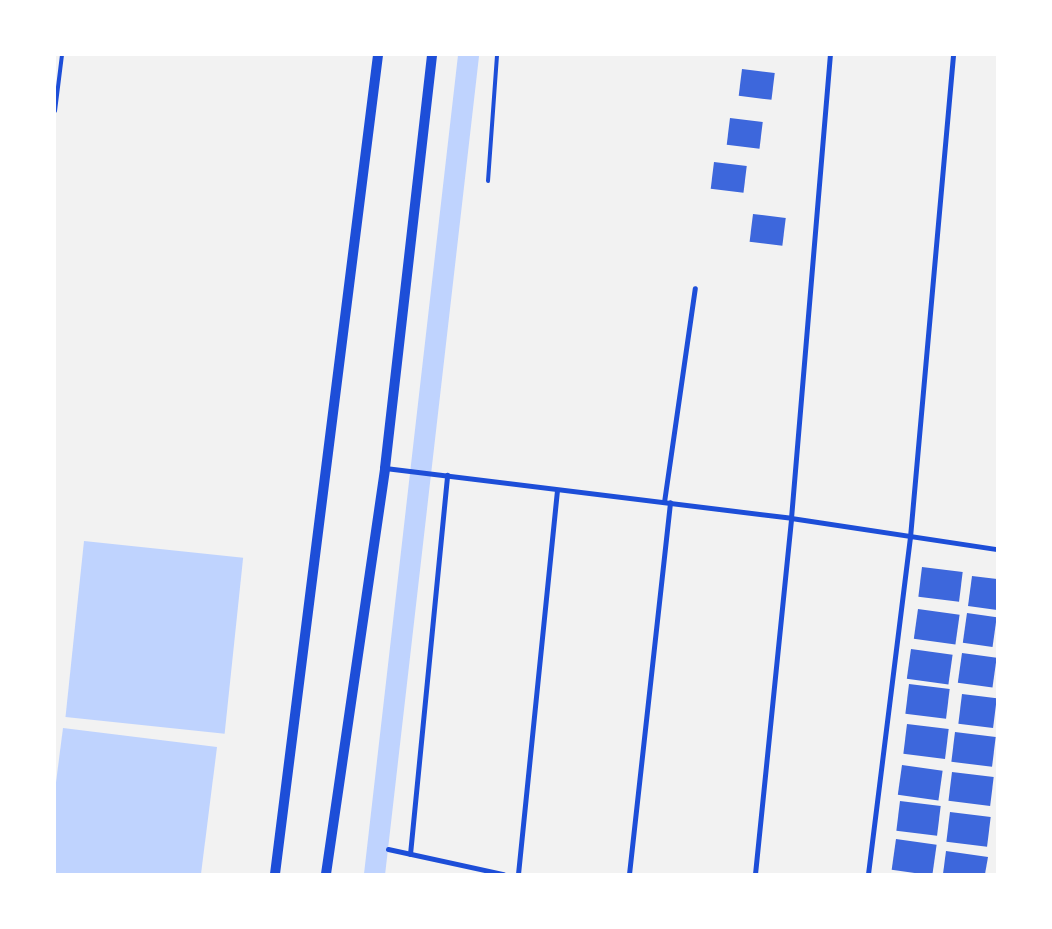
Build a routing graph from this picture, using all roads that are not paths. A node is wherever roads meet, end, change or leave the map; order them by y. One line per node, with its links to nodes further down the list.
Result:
1 (62, 55): 7 (lane)
2 (378, 55): 19 (main road)
3 (432, 55): 10 (main road)
4 (497, 55): 8 (lane)
5 (830, 55): 14 (street)
6 (953, 55): 15 (street)
7 (55, 111)
8 (488, 181)
9 (695, 288): 13 (street)
10 (384, 468): 11 (street); 20 (main road)
11 (447, 475): 12 (street); 18 (street)
12 (557, 490): 13 (street); 22 (street)
13 (667, 502): 14 (street); 23 (street)
14 (791, 518): 15 (street); 24 (street)
15 (910, 537): 16 (street); 25 (street)
16 (997, 549)
17 (388, 849): 18 (street)
18 (410, 854): 21 (street)
19 (275, 874)
20 (326, 874)
21 (502, 874)
22 (518, 874)
23 (629, 874)
24 (755, 874)
25 (868, 874)

